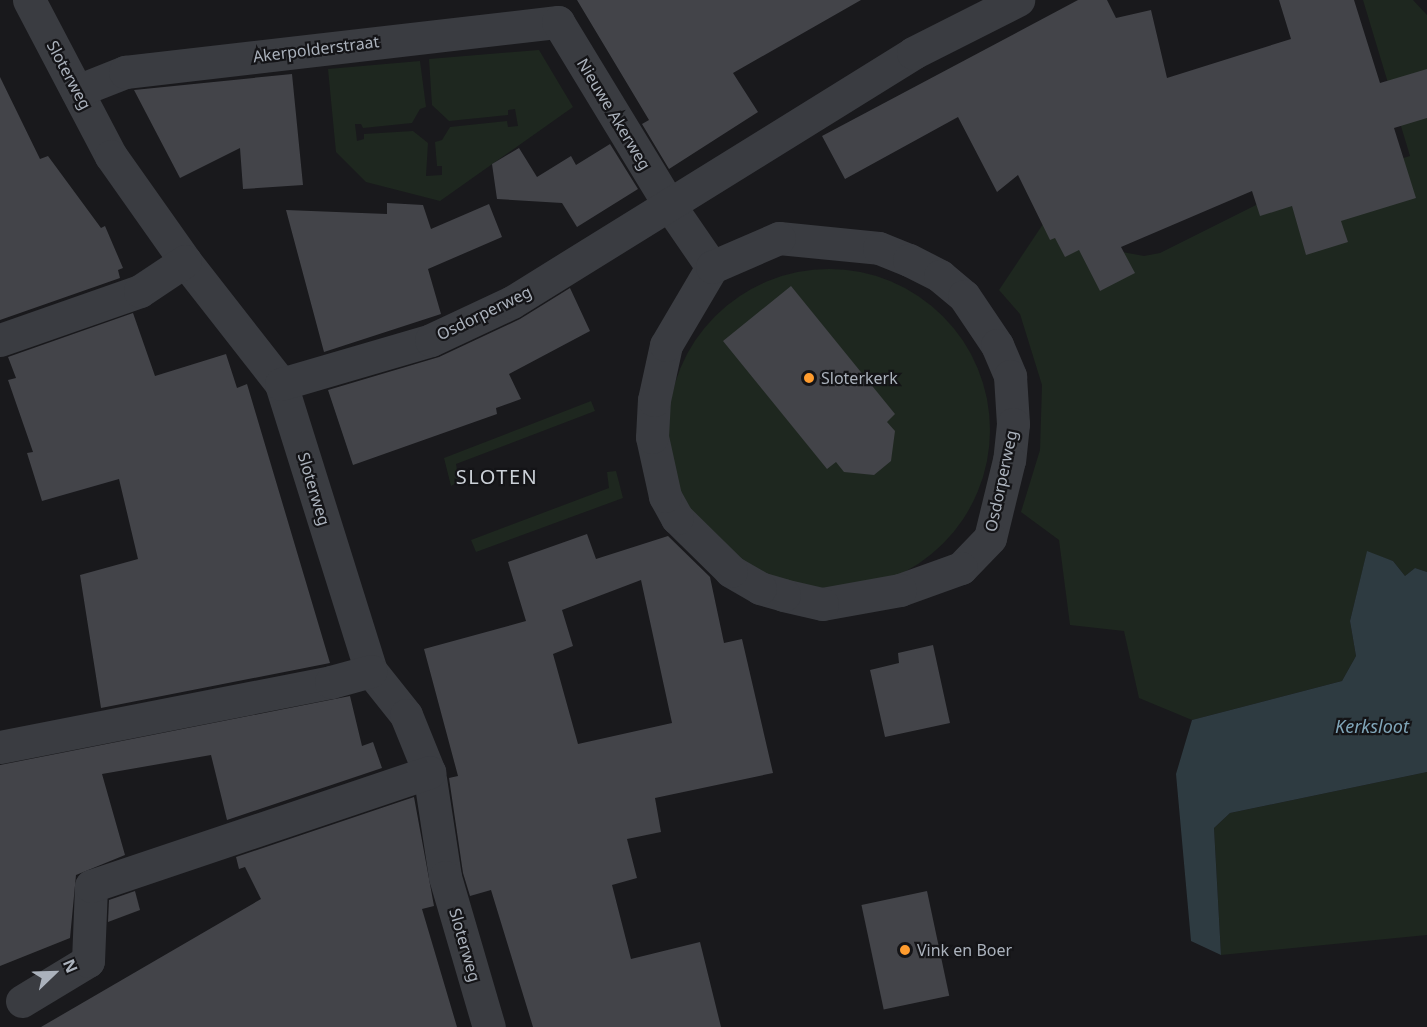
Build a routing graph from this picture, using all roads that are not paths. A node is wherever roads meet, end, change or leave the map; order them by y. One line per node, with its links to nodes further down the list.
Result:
1 (29, 0): 4 (street, Sloterweg)
2 (1018, 0): 5 (street, Osdorperweg)
3 (558, 22): 4 (street, Akerpolderstraat); 5 (street, Nieuwe Akerweg)
4 (77, 91): 6 (street, Sloterweg)
5 (670, 206): 7 (street); 9 (street, Osdorperweg)
6 (185, 261): 8 (street); 9 (street, Sloterweg)
7 (712, 267): 7 (street, Osdorperweg)
8 (0, 339)
9 (281, 384): 10 (street, Sloterweg)
10 (371, 671): 11 (street); 12 (street, Sloterweg)
11 (0, 747)
12 (429, 772): 13 (street); 14 (street, Sloterweg)
13 (22, 1001)
14 (489, 1027)

